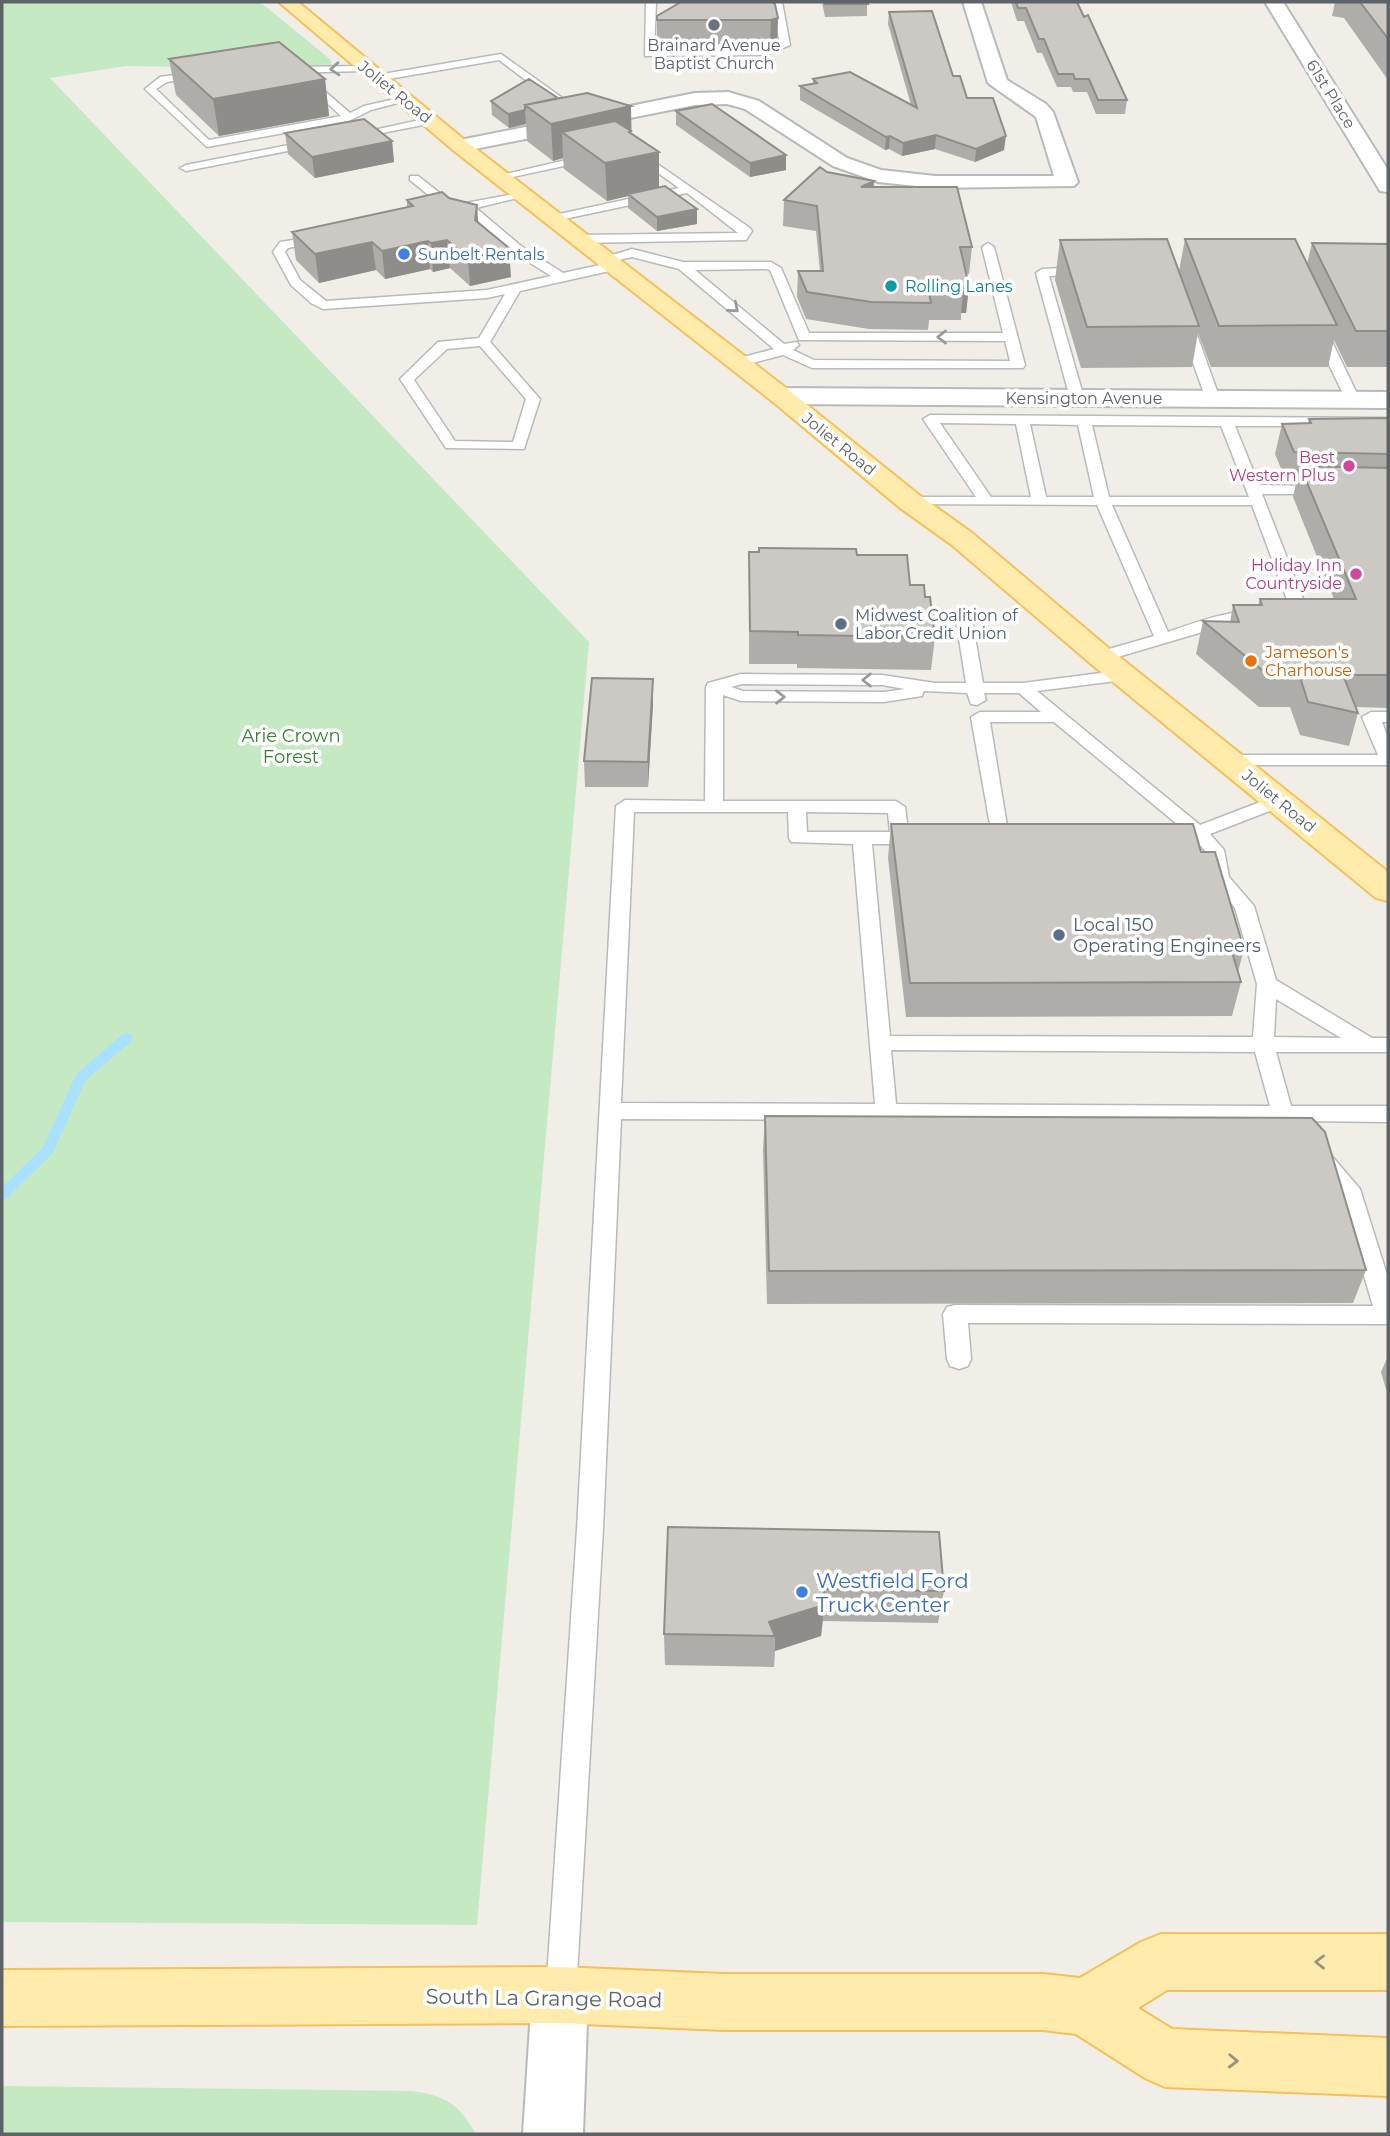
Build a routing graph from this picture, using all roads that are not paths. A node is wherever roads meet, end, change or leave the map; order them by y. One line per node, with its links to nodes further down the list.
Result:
1 (651, 2): 2 (lane)
2 (777, 2)
3 (972, 2): 12 (street)
4 (1274, 2): 20 (street, 61st Place)
5 (304, 6): 9 (main road, Joliet Road)
6 (304, 70): 7 (lane); 9 (lane, one-way to 6); 11 (lane)
7 (273, 71)
8 (214, 73): 11 (lane)
9 (371, 73): 10 (main road, Joliet Road); 12 (lane)
10 (404, 100): 11 (lane); 13 (main road, Joliet Road)
11 (349, 118)
12 (586, 120): 16 (street)
13 (429, 121): 14 (lane); 16 (main road, Joliet Road)
14 (335, 139)
15 (321, 142): 17 (lane)
16 (460, 146): 18 (main road, Joliet Road)
17 (186, 168)
18 (499, 177): 21 (lane); 22 (main road, Joliet Road)
19 (414, 178): 24 (lane)
20 (1388, 186)
21 (689, 189): 26 (lane); 28 (lane)
22 (521, 194): 23 (lane); 26 (main road, Joliet Road)
23 (467, 206): 24 (lane); 33 (lane)
24 (453, 209): 25 (lane)
25 (428, 215)
26 (554, 219): 28 (main road, Joliet Road)
27 (337, 234): 34 (lane)
28 (579, 239): 30 (main road, Joliet Road)
29 (988, 247): 38 (lane)
30 (610, 263): 31 (lane); 33 (lane); 41 (main road, Joliet Road)
31 (683, 266): 37 (lane); 40 (lane, one-way to 40)
32 (1103, 271): 46 (lane)
33 (562, 278): 34 (lane)
34 (515, 288): 39 (lane)
35 (1179, 304): 43 (lane)
36 (1310, 309): 44 (lane)
37 (804, 337): 38 (lane, one-way to 37); 40 (lane)
38 (1011, 337): 40 (lane)
39 (483, 342): 39 (lane)
40 (784, 351): 41 (lane)
41 (737, 363): 42 (main road, Joliet Road)
42 (780, 396): 46 (street, Kensington Avenue); 52 (main road, Joliet Road)
43 (1213, 399): 44 (street, Kensington Avenue); 46 (street, Kensington Avenue)
44 (1353, 400): 45 (street, Kensington Avenue)
45 (1388, 400)
46 (1081, 409): 47 (lane); 48 (lane); 55 (lane)
47 (1022, 420): 53 (lane); 54 (lane)
48 (1226, 422): 49 (lane); 51 (lane)
49 (1388, 422)
50 (1334, 491): 51 (lane)
51 (1255, 495): 55 (lane); 57 (lane)
52 (909, 501): 53 (lane); 58 (main road, Joliet Road)
53 (987, 501): 54 (lane)
54 (1039, 501): 55 (lane)
55 (1103, 501): 57 (lane)
56 (964, 620): 60 (lane)
57 (1163, 639): 58 (lane)
58 (1101, 657): 59 (main road, Joliet Road)
59 (1124, 676): 61 (lane); 66 (main road, Joliet Road)
60 (975, 688): 61 (lane); 62 (lane); 68 (lane)
61 (1023, 688): 63 (lane)
62 (980, 717): 63 (lane); 74 (lane)
63 (1056, 717): 70 (lane)
64 (1388, 717): 65 (lane)
65 (1388, 759): 66 (lane)
66 (1228, 760): 67 (main road, Joliet Road)
67 (1279, 801): 70 (lane); 76 (main road, Joliet Road)
68 (714, 806): 69 (lane); 82 (lane)
69 (797, 807): 71 (lane); 72 (lane)
70 (1198, 832): 75 (lane); 77 (lane)
71 (862, 838): 72 (lane); 78 (lane)
72 (900, 838): 73 (lane)
73 (937, 838)
74 (975, 838)
75 (1145, 839)
76 (1388, 890)
77 (1267, 984): 79 (lane); 80 (lane)
78 (880, 1043): 79 (lane); 83 (lane)
79 (1263, 1044): 80 (lane); 84 (lane)
80 (1367, 1044): 81 (lane)
81 (1388, 1045)
82 (610, 1111): 83 (lane); 89 (lane)
83 (886, 1112): 84 (lane)
84 (1283, 1114): 85 (lane); 86 (lane)
85 (1388, 1114)
86 (1382, 1277): 87 (lane)
87 (959, 1359)
88 (1388, 1962): 91 (main road, one-way to 91)
89 (560, 1995): 90 (main road, South La Grange Road); 91 (main road, South La Grange Road); 93 (street)
90 (2, 1998)
91 (1085, 2007): 92 (main road, South La Grange Road, one-way to 92)
92 (1388, 2067)
93 (553, 2134)

